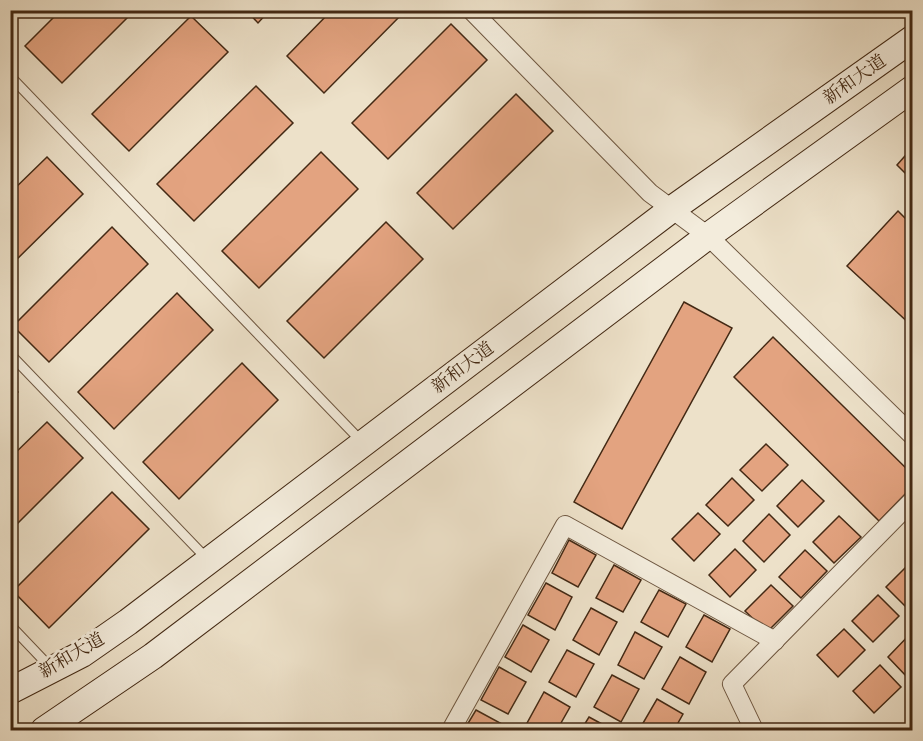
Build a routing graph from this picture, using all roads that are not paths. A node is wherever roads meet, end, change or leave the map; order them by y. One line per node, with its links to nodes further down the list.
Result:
1 (471, 10): 5 (street)
2 (912, 39): 5 (main road, 新和大道)
3 (10, 76): 9 (lane)
4 (912, 89): 6 (main road)
5 (672, 209): 6 (street); 9 (main road, 新和大道)
6 (708, 236): 8 (street); 15 (main road)
7 (10, 354): 11 (lane)
8 (912, 435)
9 (363, 444): 11 (main road, 新和大道)
10 (912, 501): 13 (street)
11 (208, 560): 14 (main road, 新和大道)
12 (10, 625): 14 (lane)
13 (775, 641): 19 (street); 20 (street)
14 (52, 669): 16 (main road, 新和大道)
15 (105, 689): 17 (main road); 18 (main road)
16 (10, 691)
17 (44, 730)
18 (77, 730)
19 (451, 730)
20 (754, 730)

